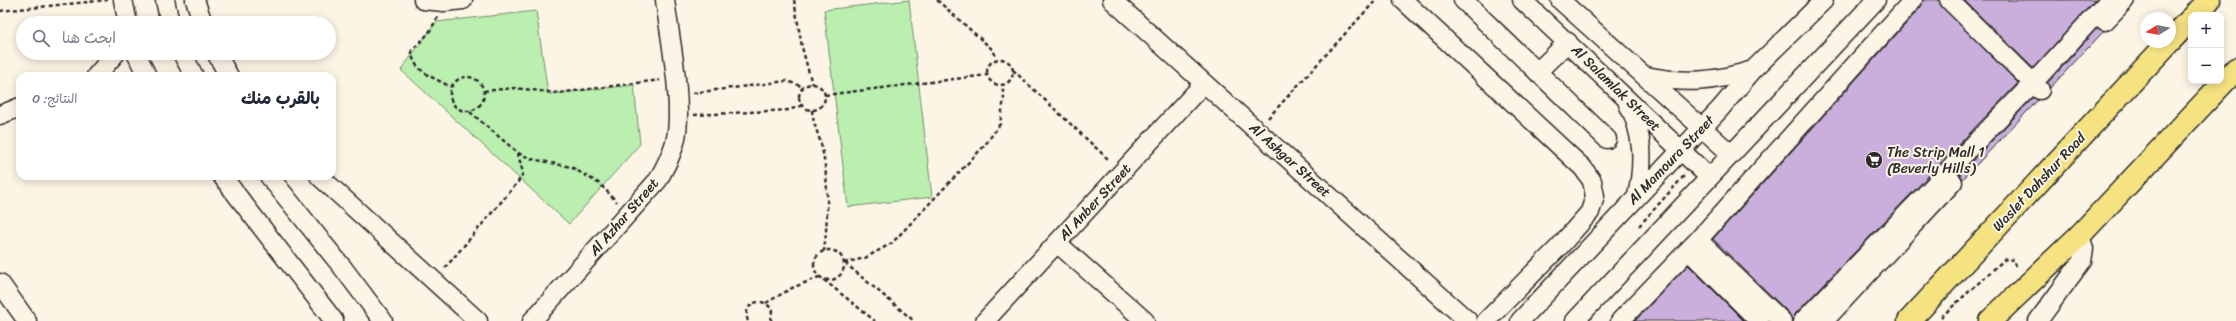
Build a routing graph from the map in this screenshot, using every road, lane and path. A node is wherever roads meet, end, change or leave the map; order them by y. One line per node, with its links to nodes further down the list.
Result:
1 (109, 0): 24 (path)
2 (123, 0): 26 (street)
3 (165, 0): 27 (street)
4 (195, 0): 28 (street)
5 (423, 0): 23 (street)
6 (463, 0): 23 (street)
7 (665, 0): 52 (street, Al Azhar Street)
8 (794, 0): 50 (path)
9 (937, 0): 33 (path)
10 (1112, 0): 49 (street, Al Ashgar Street)
11 (1376, 0): 66 (path)
12 (1403, 0): 81 (street)
13 (1463, 0): 46 (street)
14 (1522, 0): 31 (street, Al Salamlak Street)
15 (1560, 0): 38 (street, Al Salamlak Street)
16 (1824, 0): 41 (street, Al Mamoura Street)
17 (1876, 0): 70 (street)
18 (1913, 0): 80 (street)
19 (1949, 0): 53 (street)
20 (2109, 0): 53 (street)
21 (2124, 0): 53 (street)
22 (2209, 0): 25 (main road)
23 (444, 2): 54 (path)
24 (0, 11)
25 (2198, 12)
26 (126, 16)
27 (168, 16)
28 (201, 16)
29 (2188, 22): 30 (main road, Waslet Dahshur Road)
30 (2176, 35)
31 (1568, 42): 46 (street); 56 (street, Al Salamlak Street)
32 (2164, 48): 111 (main road, Waslet Dahshur Road)
33 (997, 59): 40 (path); 47 (path)
34 (110, 60): 42 (street)
35 (139, 60): 43 (street)
36 (186, 60): 44 (street)
37 (220, 60): 45 (street)
38 (1630, 62): 48 (street, Al Salamlak Street); 56 (street)
39 (2236, 69): 78 (main road)
40 (1012, 70): 51 (path); 71 (path)
41 (1753, 70): 48 (street); 65 (street, Al Mamoura Street)
42 (99, 72)
43 (145, 72)
44 (192, 72)
45 (227, 72)
46 (1537, 72): 67 (street)
47 (987, 75): 51 (path); 58 (path)
48 (1645, 75): 65 (street, Al Salamlak Street)
49 (1204, 83): 66 (street, Al Ashgar Street); 71 (street, Al Anber Street)
50 (812, 84): 55 (path); 58 (path)
51 (1002, 85): 84 (path)
52 (675, 86): 55 (path); 57 (path); 64 (street, Al Azhar Street)
53 (2036, 86): 109 (street); 110 (street)
54 (451, 87): 57 (path); 63 (path)
55 (804, 87): 59 (path)
56 (1618, 90): 68 (street, Al Salamlak Street); 76 (street)
57 (484, 91): 63 (path)
58 (825, 95): 61 (path)
59 (803, 105): 61 (path); 64 (path)
60 (16, 108): 62 (street)
61 (812, 110): 82 (path)
62 (1, 112)
63 (470, 112): 69 (path)
64 (678, 116): 77 (street, Al Azhar Street)
65 (1702, 128): 68 (street, Al Mamoura Street); 70 (street, Al Salamlak Street)
66 (1257, 130): 102 (street, Al Ashgar Street)
67 (1607, 139)
68 (1680, 150): 72 (street, Al Salamlak Street); 76 (street, Al Mamoura Street)
69 (518, 153): 77 (path); 88 (path)
70 (1731, 154): 72 (street)
71 (1122, 172): 79 (street, Al Anber Street)
72 (1709, 177): 105 (street)
73 (225, 180): 92 (street)
74 (272, 180): 93 (street)
75 (323, 180): 88 (street)
76 (1637, 196): 83 (street, Al Mamoura Street)
77 (625, 217): 95 (street, Al Azhar Street)
78 (2080, 235): 113 (main road); 114 (street)
79 (1057, 243): 100 (street, Al Anber Street); 101 (street)
80 (1693, 245): 106 (street); 107 (street); 108 (street)
81 (1560, 246): 83 (street); 103 (street)
82 (824, 251): 84 (path); 86 (path)
83 (1575, 261): 104 (street, Al Mamoura Street)
84 (844, 263): 87 (path); 99 (path)
85 (2017, 272): 112 (path)
86 (820, 277): 87 (path); 90 (path)
87 (824, 279): 98 (path)
88 (434, 281): 94 (street)
89 (0, 284): 91 (street)
90 (766, 303): 96 (path); 97 (path)
91 (27, 321)
92 (334, 321)
93 (383, 321)
94 (478, 321)
95 (532, 321)
96 (748, 321)
97 (771, 321)
98 (875, 321)
99 (914, 321)
100 (984, 321)
101 (1145, 321)
102 (1468, 321)
103 (1486, 321)
104 (1520, 321)
105 (1575, 321)
106 (1620, 321)
107 (1759, 321)
108 (1782, 321)
109 (1803, 321)
110 (1824, 321)
111 (1909, 321)
112 (1936, 321)
113 (1990, 321)
114 (2038, 321)

